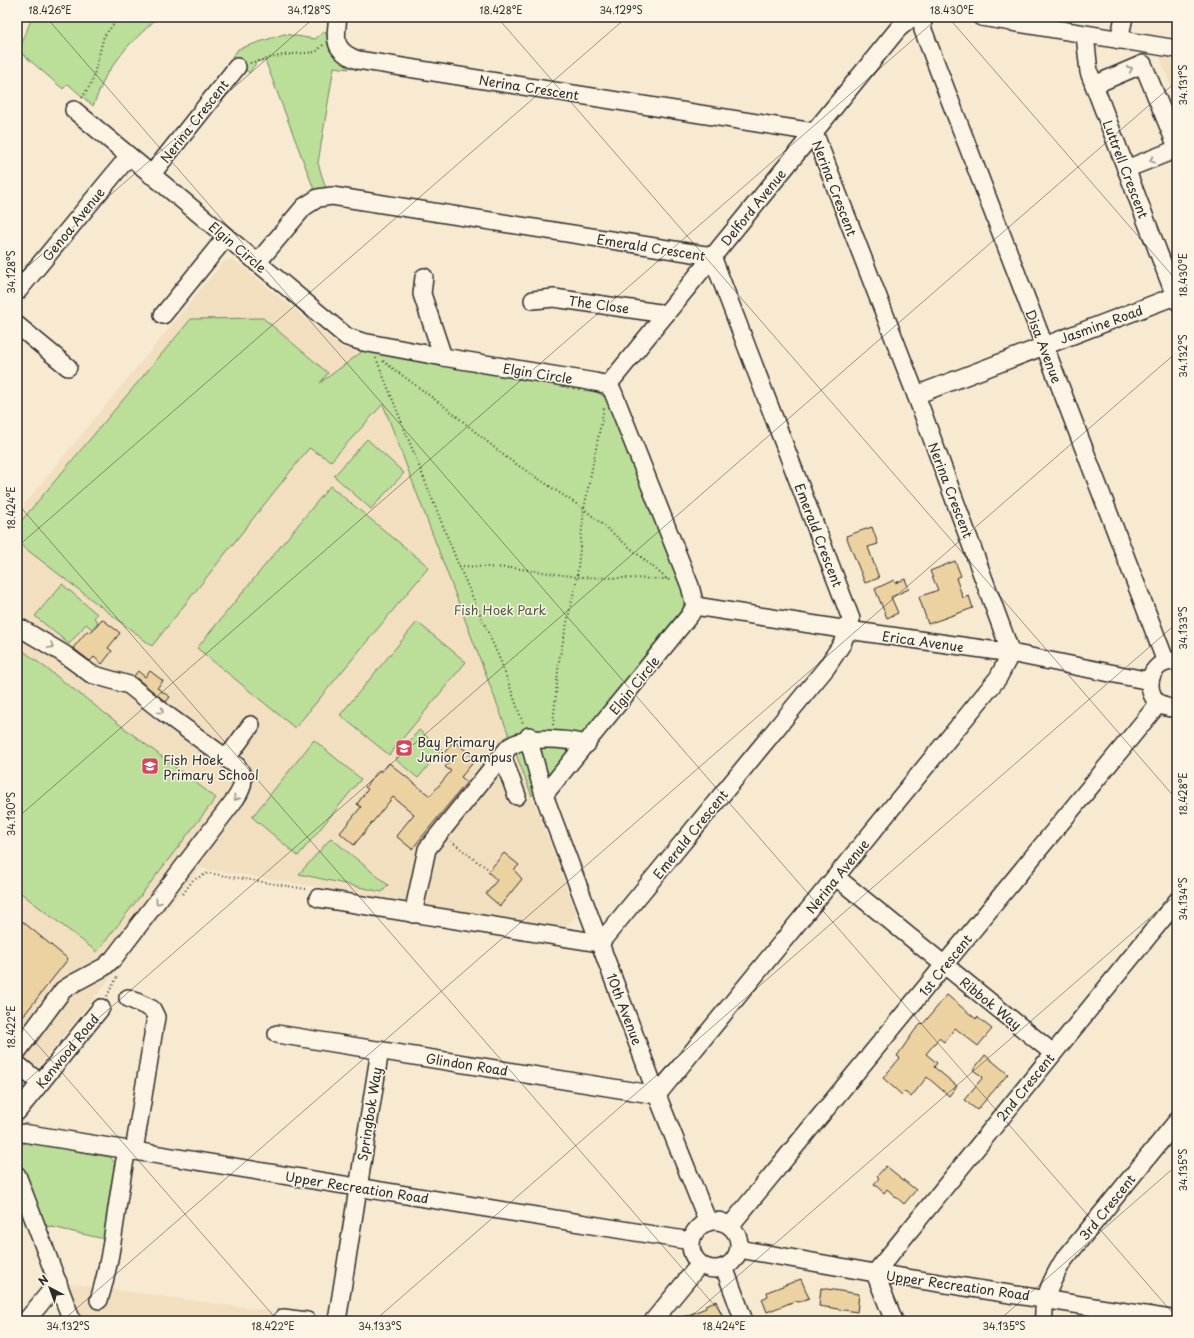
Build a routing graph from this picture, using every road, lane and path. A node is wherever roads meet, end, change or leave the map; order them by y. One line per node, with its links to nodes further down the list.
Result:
1 (115, 17): 13 (path)
2 (338, 17): 8 (street)
3 (981, 17): 5 (street)
4 (1124, 17): 9 (street)
5 (1008, 19): 7 (street)
6 (913, 20): 14 (street, Delford Avenue); 29 (street, Disa Avenue)
7 (1085, 35): 9 (street); 12 (street, Luttrell Crescent)
8 (335, 36): 11 (path); 14 (street, Nerina Crescent)
9 (1119, 40): 10 (street)
10 (1177, 49)
11 (237, 67): 18 (street, Nerina Crescent)
12 (1094, 85): 15 (street, one-way to 15); 17 (street, Luttrell Crescent)
13 (74, 110): 16 (street, Elgin Circle)
14 (814, 132): 20 (street, Delford Avenue); 33 (street, Nerina Crescent)
15 (1177, 148): 17 (street, one-way to 17)
16 (129, 156): 18 (street, Elgin Circle); 23 (street, Genoa Avenue)
17 (1126, 169): 24 (street, Luttrell Crescent)
18 (152, 175): 19 (street, Elgin Circle)
19 (226, 237): 21 (street, Elgin Circle); 27 (street)
20 (712, 256): 21 (street, Emerald Crescent); 26 (street, Delford Avenue); 41 (street, Emerald Crescent)
21 (257, 263): 30 (street, Elgin Circle)
22 (424, 277): 30 (street)
23 (17, 292)
24 (1176, 299): 29 (street, Jasmine Road)
25 (532, 300): 26 (street, The Close)
26 (666, 314): 32 (street, Delford Avenue)
27 (163, 315)
28 (17, 325): 31 (street)
29 (1044, 345): 33 (street, Jasmine Road); 43 (street, Disa Avenue)
30 (443, 357): 32 (street, Elgin Circle)
31 (68, 367)
32 (608, 385): 34 (path); 38 (street)
33 (916, 395): 42 (street, Nerina Crescent)
34 (584, 509): 35 (path); 36 (path); 37 (path)
35 (459, 566): 36 (path); 49 (path)
36 (577, 577): 37 (path); 48 (path)
37 (667, 579): 38 (path)
38 (690, 586): 39 (street)
39 (695, 606): 41 (street, Erica Avenue); 50 (street, Elgin Circle)
40 (17, 626): 52 (street, one-way to 52)
41 (848, 630): 42 (street, Erica Avenue); 62 (street, Emerald Crescent)
42 (1011, 653): 44 (street, Erica Avenue); 57 (street, Nerina Avenue)
43 (1171, 662): 44 (street)
44 (1150, 681): 45 (street)
45 (1159, 703): 46 (street); 63 (street, 1st Crescent)
46 (1177, 708)
47 (251, 725): 52 (street)
48 (552, 727)
49 (529, 739): 50 (street); 51 (street); 53 (street, 10th Avenue)
50 (587, 744): 53 (street, Elgin Circle)
51 (502, 755): 54 (street); 55 (street)
52 (227, 758): 69 (street, one-way to 69)
53 (544, 795): 62 (street, 10th Avenue)
54 (518, 796)
55 (440, 831): 56 (path); 61 (street)
56 (490, 870)
57 (836, 877): 63 (street, Ribbok Way); 73 (street, Nerina Avenue)
58 (179, 898): 59 (path)
59 (318, 898): 61 (street)
60 (1177, 902): 70 (street, 2nd Crescent)
61 (413, 914): 62 (street)
62 (600, 944): 73 (street, 10th Avenue)
63 (944, 965): 70 (street, Ribbok Way); 82 (street, 1st Crescent)
64 (122, 969): 66 (path)
65 (128, 998): 78 (street)
66 (101, 1008): 72 (street, Kenwood Road)
67 (277, 1034): 68 (street, Glindon Road)
68 (380, 1050): 73 (street, Glindon Road); 80 (street, Springbok Way)
69 (17, 1052)
70 (1053, 1053): 87 (street, 2nd Crescent)
71 (17, 1064): 72 (street)
72 (40, 1083): 74 (street, Kenwood Road)
73 (657, 1095): 81 (street, 10th Avenue)
74 (17, 1112)
75 (17, 1115): 77 (street)
76 (1177, 1121): 89 (street, 3rd Crescent)
77 (20, 1140): 78 (street, Upper Recreation Road)
78 (130, 1150): 80 (street, Upper Recreation Road); 90 (street)
79 (17, 1175): 88 (street)
80 (357, 1187): 83 (street, Upper Recreation Road); 97 (street, Springbok Way)
81 (708, 1222): 82 (street); 83 (street)
82 (730, 1226): 84 (street)
83 (691, 1241): 85 (street)
84 (739, 1249): 86 (street); 87 (street, Upper Recreation Road)
85 (700, 1264): 86 (street); 98 (street)
86 (724, 1267): 99 (street)
87 (875, 1273): 89 (street, Upper Recreation Road); 100 (street)
88 (58, 1282): 94 (street); 95 (street)
89 (1046, 1298): 91 (street, Upper Recreation Road); 101 (street, 3rd Crescent)
90 (99, 1300)
91 (1131, 1317): 93 (street, Upper Recreation Road)
92 (283, 1319): 96 (street)
93 (1177, 1320)
94 (26, 1321)
95 (72, 1321)
96 (307, 1321)
97 (337, 1321)
98 (654, 1321)
99 (744, 1321)
100 (894, 1321)
101 (1044, 1321)

